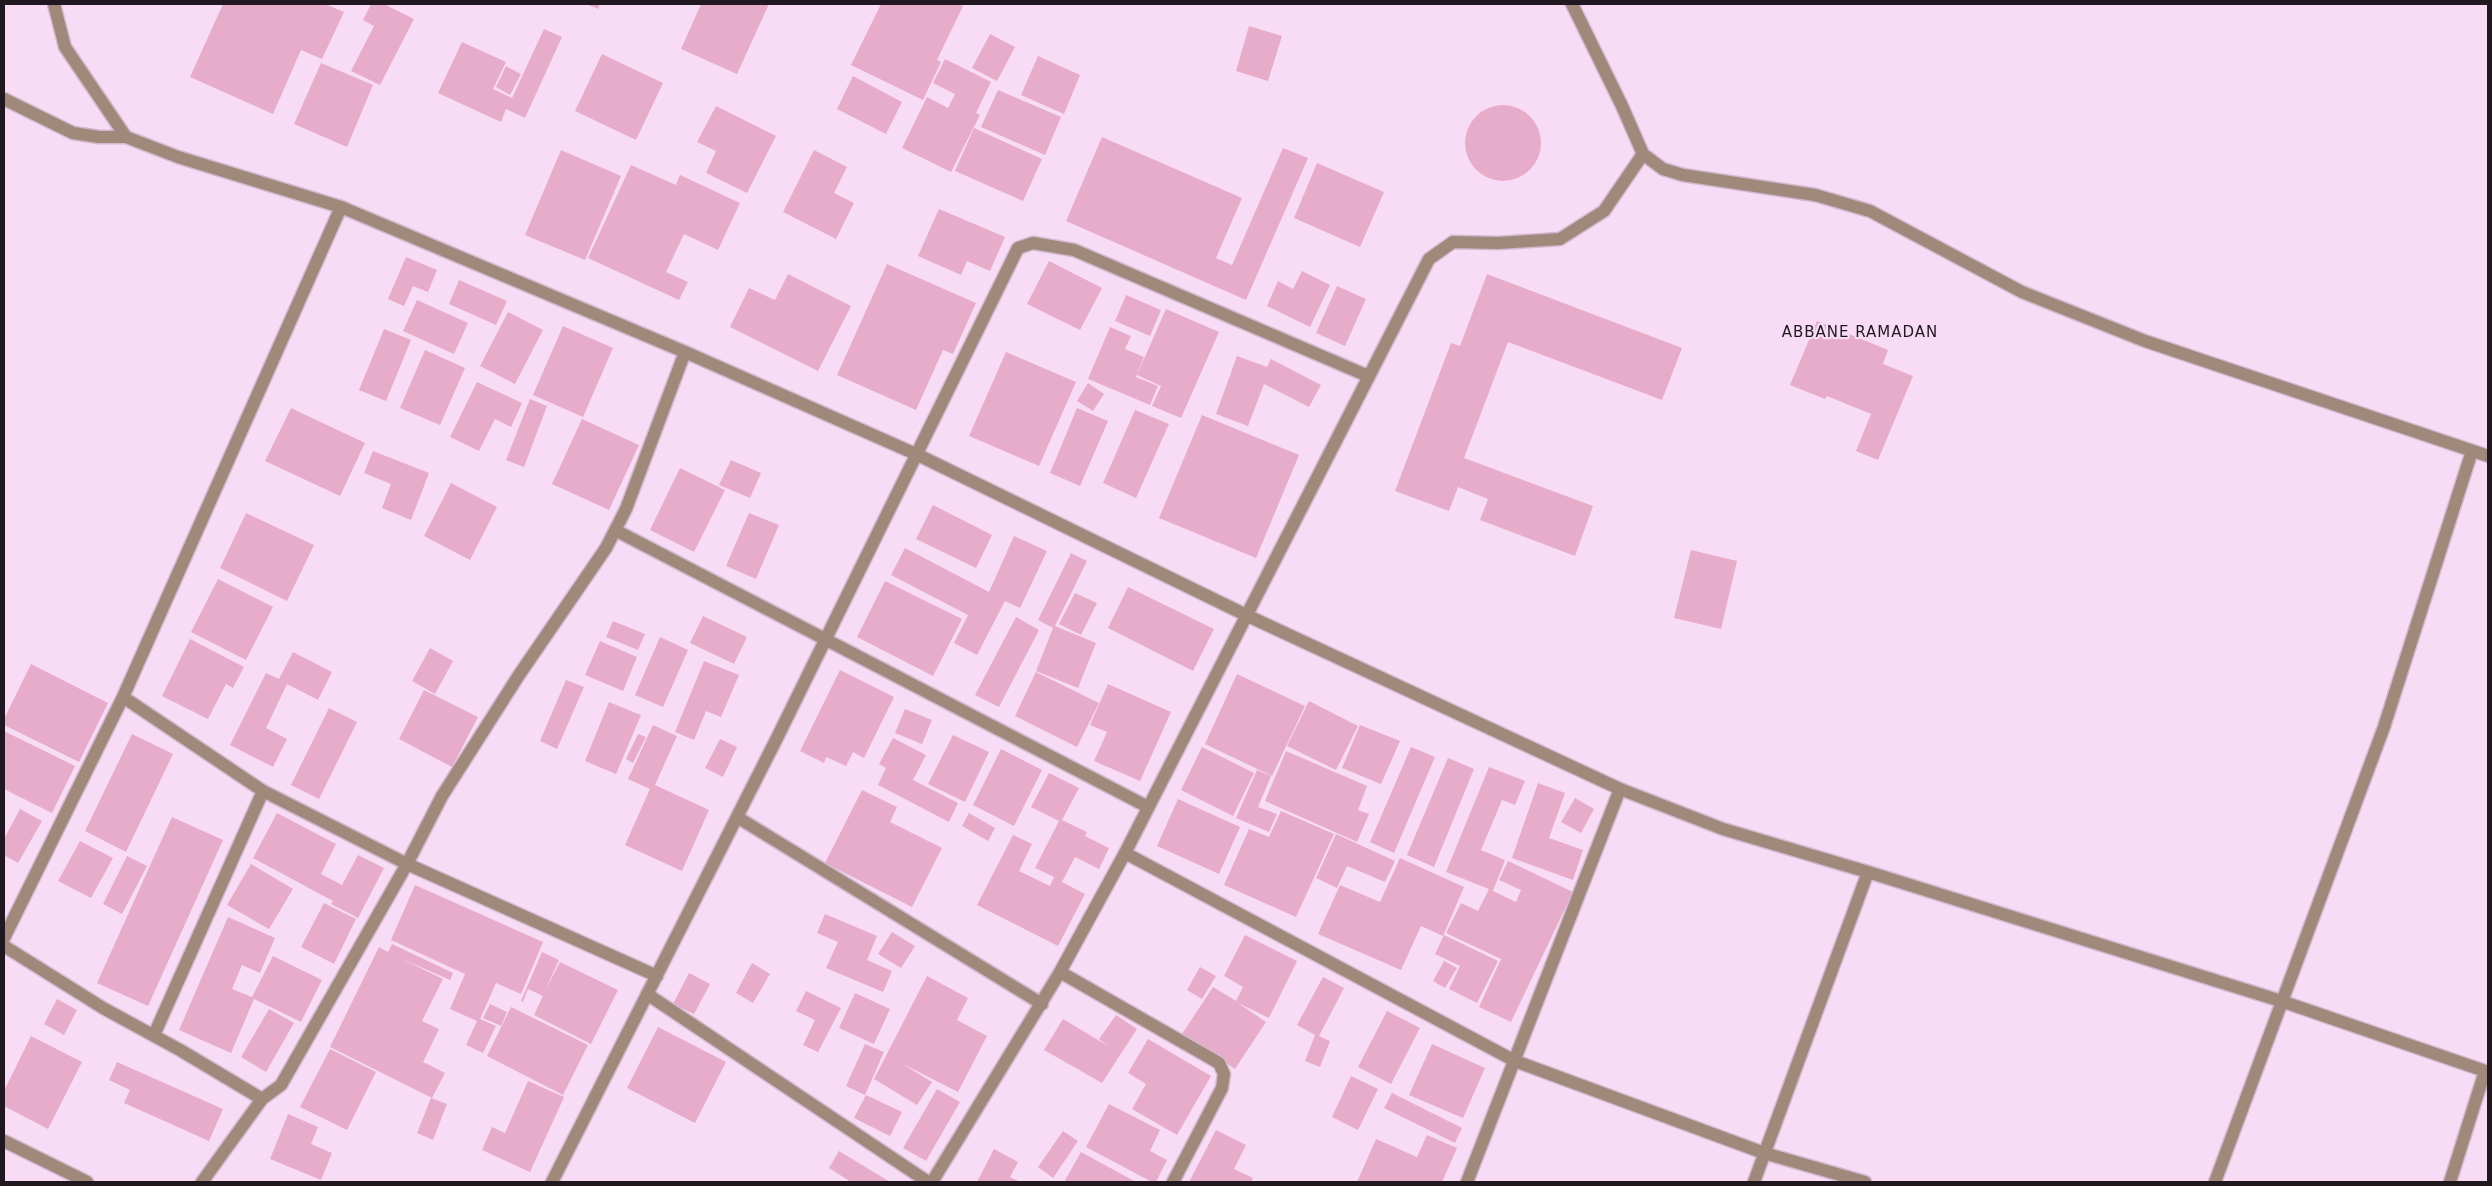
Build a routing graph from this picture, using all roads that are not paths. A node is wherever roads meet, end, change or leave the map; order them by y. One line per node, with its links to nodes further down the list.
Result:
1 (54, 4): 4 (street)
2 (1572, 4): 5 (street)
3 (4, 99): 4 (street)
4 (126, 136): 6 (street)
5 (1643, 154): 8 (street); 9 (street)
6 (342, 207): 7 (street); 15 (street)
7 (685, 352): 10 (street); 12 (street)
8 (1368, 376): 10 (street); 13 (street)
9 (2472, 451): 11 (street); 28 (street)
10 (918, 455): 13 (street); 14 (street)
11 (2488, 456)
12 (615, 530): 14 (street); 21 (street)
13 (1248, 616): 16 (street); 18 (street)
14 (826, 641): 18 (street); 19 (street)
15 (123, 697): 17 (street); 23 (street)
16 (1620, 789): 22 (street); 31 (street)
17 (263, 790): 21 (street); 30 (street)
18 (1148, 808): 20 (street)
19 (737, 817): 26 (street); 29 (street)
20 (1125, 852): 25 (street); 31 (street)
21 (407, 864): 26 (street); 33 (street)
22 (1868, 872): 28 (street); 35 (street)
23 (4, 938)
24 (4, 946): 30 (street)
25 (1060, 972): 29 (street); 41 (street)
26 (657, 976): 27 (street)
27 (647, 994): 38 (street); 39 (street)
28 (2281, 1001): 32 (street); 45 (street)
29 (1042, 1004): 40 (street)
30 (154, 1035): 33 (street)
31 (1515, 1061): 35 (street); 42 (street)
32 (2487, 1072): 46 (street)
33 (262, 1099): 37 (street)
34 (4, 1141): 36 (street)
35 (1764, 1152): 43 (street); 44 (street)
36 (87, 1182)
37 (202, 1182)
38 (552, 1182)
39 (928, 1182)
40 (932, 1182)
41 (1174, 1182)
42 (1467, 1182)
43 (1754, 1182)
44 (1865, 1182)
45 (2215, 1182)
46 (2450, 1182)

